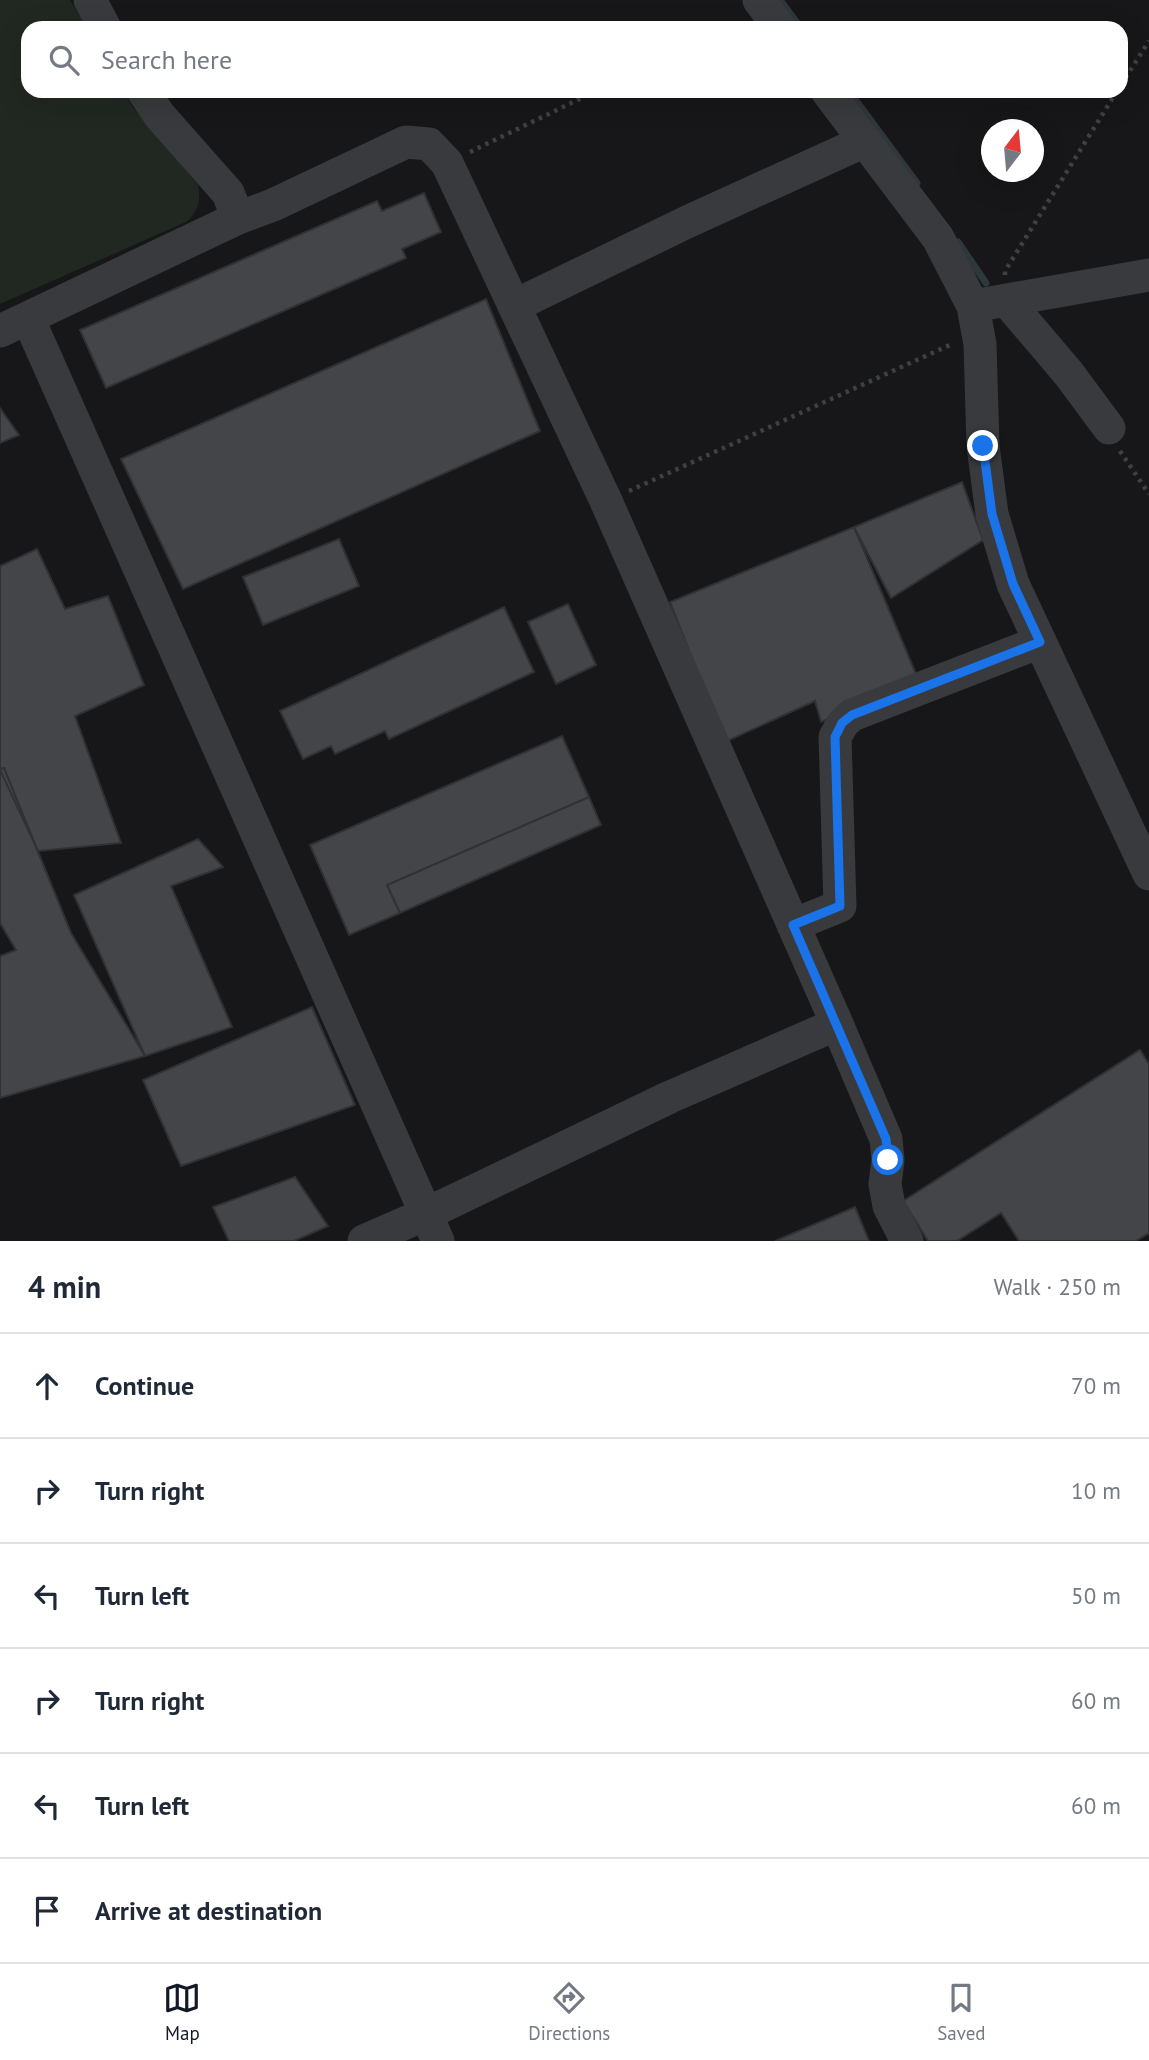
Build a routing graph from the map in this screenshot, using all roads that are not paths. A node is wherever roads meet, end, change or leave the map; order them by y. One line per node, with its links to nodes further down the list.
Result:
1 (90, 0): 3 (street)
2 (759, 0): 4 (street)
3 (100, 21)
4 (775, 21)
5 (148, 98): 8 (street)
6 (832, 98): 7 (street)
7 (865, 141): 11 (street); 12 (street)
8 (238, 218): 11 (street); 13 (street)
9 (1149, 275): 10 (street)
10 (1007, 301): 12 (street); 14 (street)
11 (514, 306): 17 (street)
12 (973, 306): 15 (street)
13 (14, 325): 19 (street)
14 (1109, 428)
15 (1040, 642): 16 (street); 17 (street)
16 (1149, 874)
17 (793, 925): 18 (street)
18 (837, 1024): 19 (street); 21 (street)
19 (432, 1227): 20 (street)
20 (363, 1241)
21 (907, 1241)

